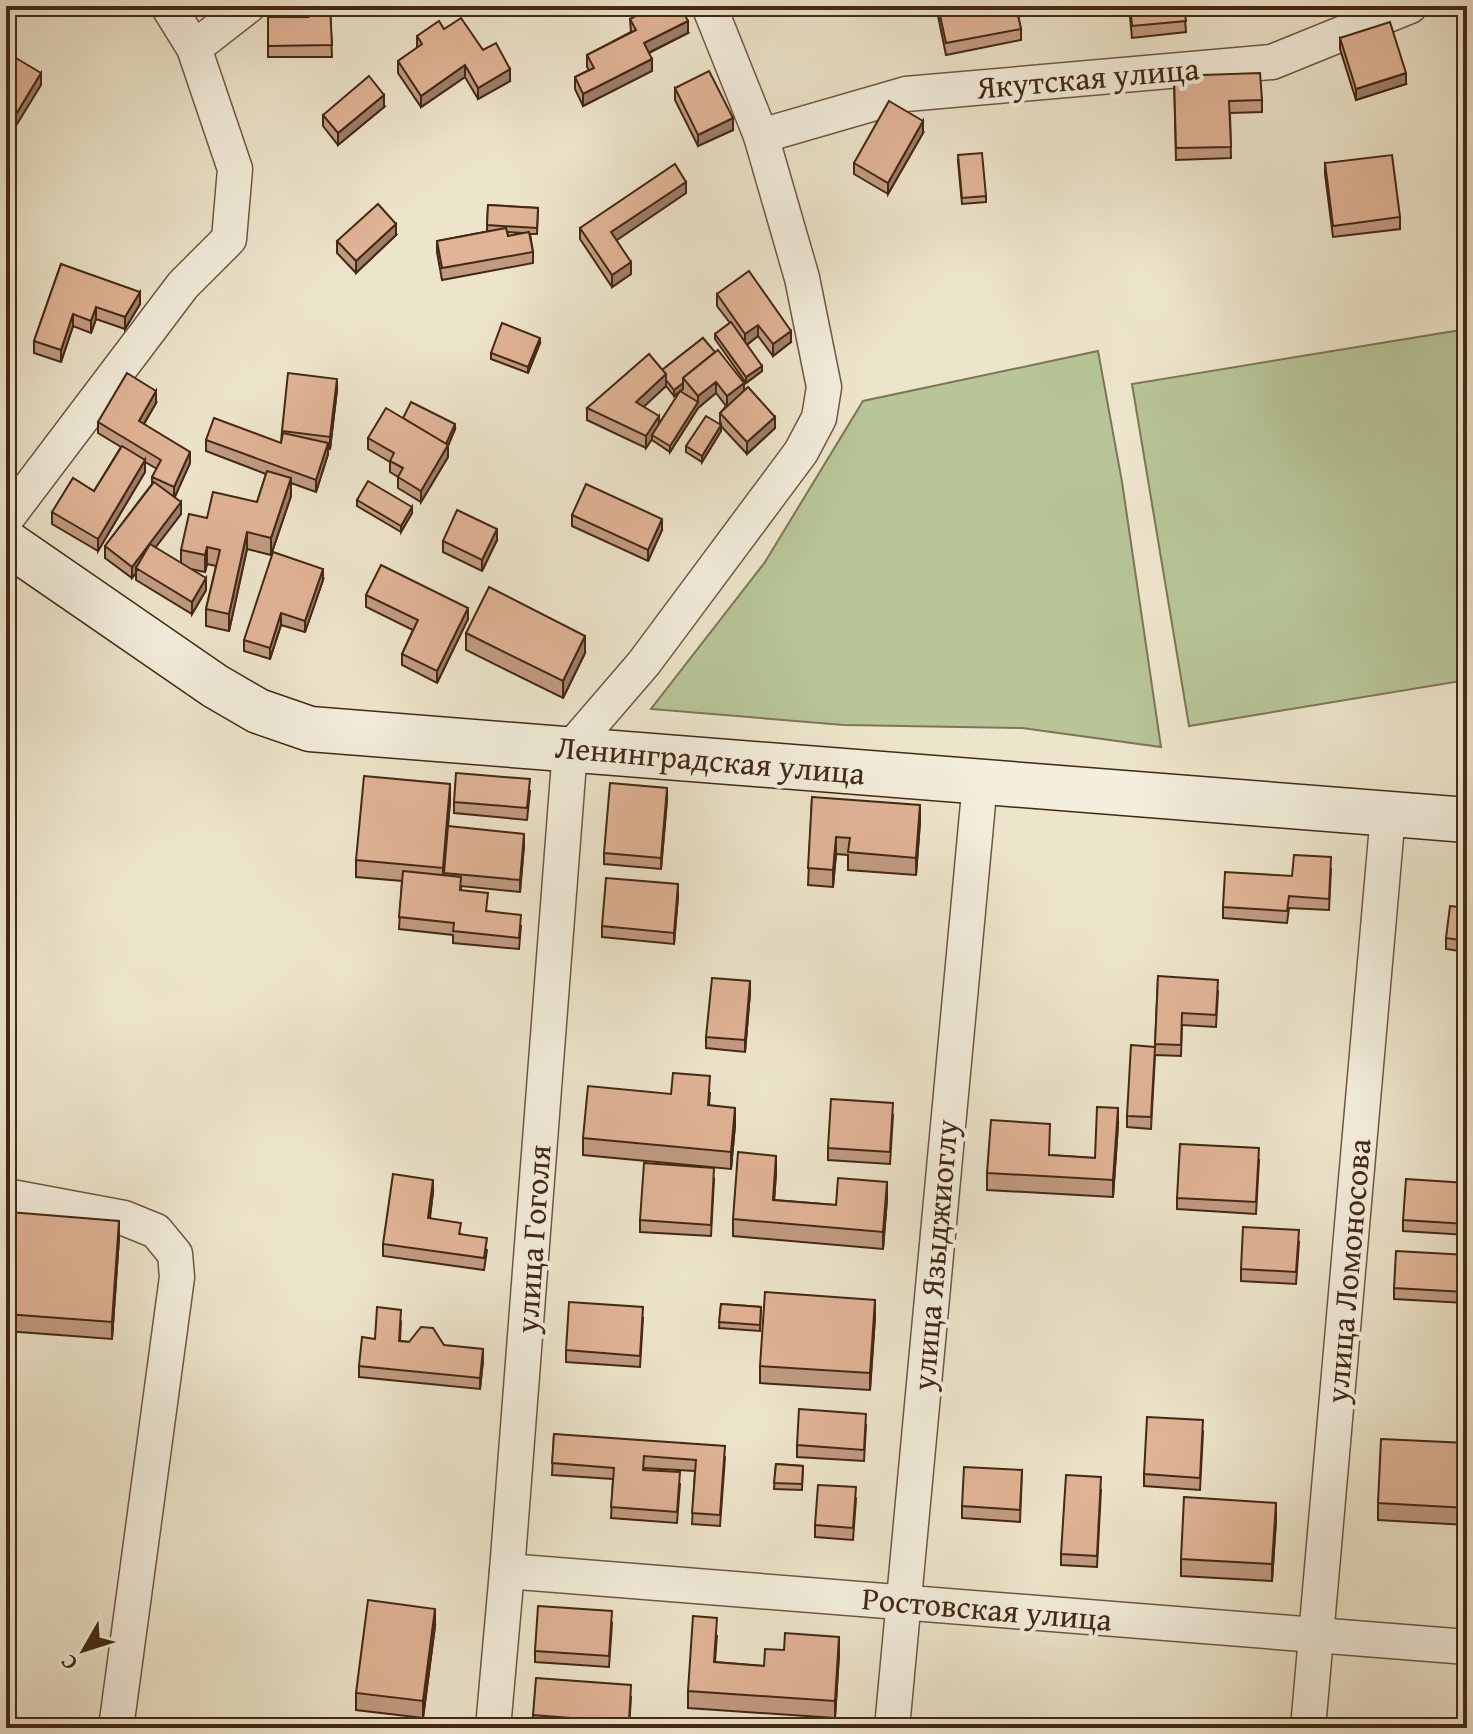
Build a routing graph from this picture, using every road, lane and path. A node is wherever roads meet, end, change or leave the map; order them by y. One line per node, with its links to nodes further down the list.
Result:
1 (168, 6): 5 (street)
2 (248, 6): 5 (street)
3 (709, 6): 6 (street)
4 (1404, 6): 6 (street, Якутская улица)
5 (194, 48): 7 (street)
6 (761, 136): 9 (street)
7 (6, 519)
8 (6, 542): 9 (main road, Ленинградская улица)
9 (570, 749): 10 (main road, Ленинградская улица); 14 (street, улица Гоголя)
10 (980, 782): 11 (main road, Ленинградская улица); 15 (street, улица Языджиоглу)
11 (1388, 814): 12 (main road, Ленинградская улица); 16 (street, улица Ломоносова)
12 (1467, 820)
13 (6, 1196): 18 (street)
14 (507, 1571): 15 (street, Ростовская улица); 19 (street, улица Гоголя)
15 (903, 1603): 16 (street, Ростовская улица); 20 (street, улица Языджиоглу)
16 (1316, 1635): 17 (street, Ростовская улица); 21 (street, улица Ломоносова)
17 (1467, 1647)
18 (116, 1728)
19 (493, 1728)
20 (892, 1728)
21 (1308, 1728)

